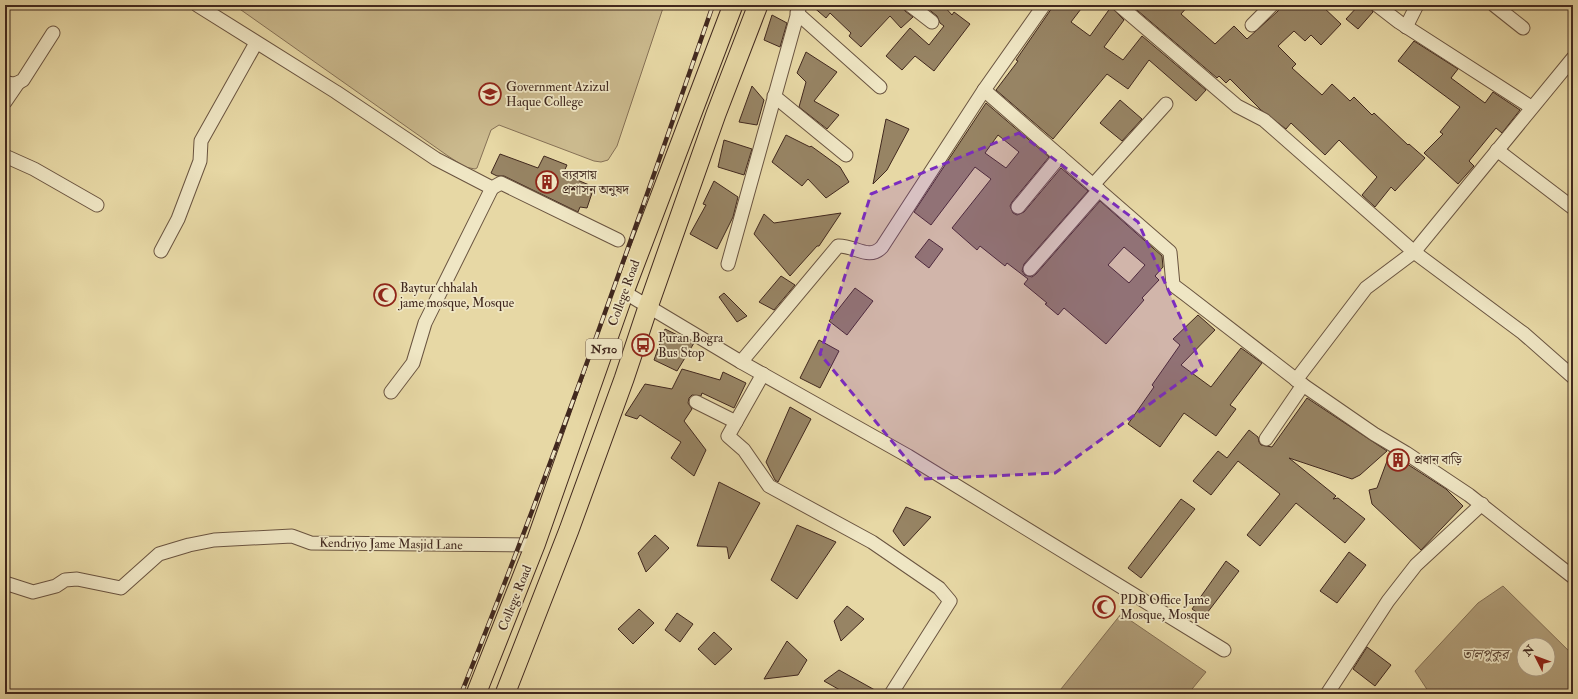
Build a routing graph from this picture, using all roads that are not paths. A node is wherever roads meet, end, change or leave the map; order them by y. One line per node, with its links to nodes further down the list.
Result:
1 (197, 5): 17 (street)
2 (734, 5): 41 (highway, College Road / N510)
3 (758, 5): 42 (highway, College Road / N510)
4 (910, 5): 12 (street)
5 (1044, 5): 22 (street)
6 (1119, 5): 38 (street)
7 (1272, 5): 13 (street)
8 (1377, 5): 14 (street)
9 (1417, 5): 14 (street)
10 (1494, 5): 15 (street)
11 (799, 9): 21 (street); 23 (street)
12 (932, 22)
13 (1252, 25)
14 (1406, 27): 26 (street)
15 (1523, 28)
16 (53, 33): 20 (street)
17 (256, 43): 32 (street); 37 (street)
18 (1573, 58): 26 (street)
19 (5, 82): 20 (street)
20 (18, 83): 24 (street)
21 (880, 87)
22 (984, 90): 30 (street); 43 (street)
23 (774, 96): 28 (street); 39 (street)
24 (5, 102)
25 (1166, 104): 31 (street)
26 (1531, 107): 27 (street)
27 (1497, 150): 35 (street); 38 (street)
28 (846, 155)
29 (5, 156): 33 (street)
30 (1060, 156): 31 (street); 34 (street)
31 (1096, 187): 40 (street); 46 (street)
32 (492, 188): 36 (street); 47 (street)
33 (97, 205)
34 (1018, 207)
35 (1573, 208)
36 (618, 240)
37 (161, 251)
38 (1414, 252): 45 (street); 46 (street)
39 (728, 264)
40 (1030, 269)
41 (624, 292): 42 (street); 52 (highway, College Road / N510)
42 (648, 306): 43 (street); 57 (highway, College Road / N510)
43 (741, 362): 44 (street)
44 (763, 374): 49 (street); 55 (street)
45 (1573, 377)
46 (1299, 382): 50 (street); 51 (street)
47 (392, 392)
48 (696, 402): 49 (street)
49 (736, 422): 58 (street)
50 (1266, 439)
51 (1482, 504): 53 (street); 59 (street)
52 (535, 545): 54 (street, Kendriyo Jame Masjid Lane); 56 (highway, College Road / N510)
53 (1573, 577)
54 (5, 583)
55 (1224, 650)
56 (476, 694)
57 (505, 694)
58 (891, 694)
59 (1327, 694)

